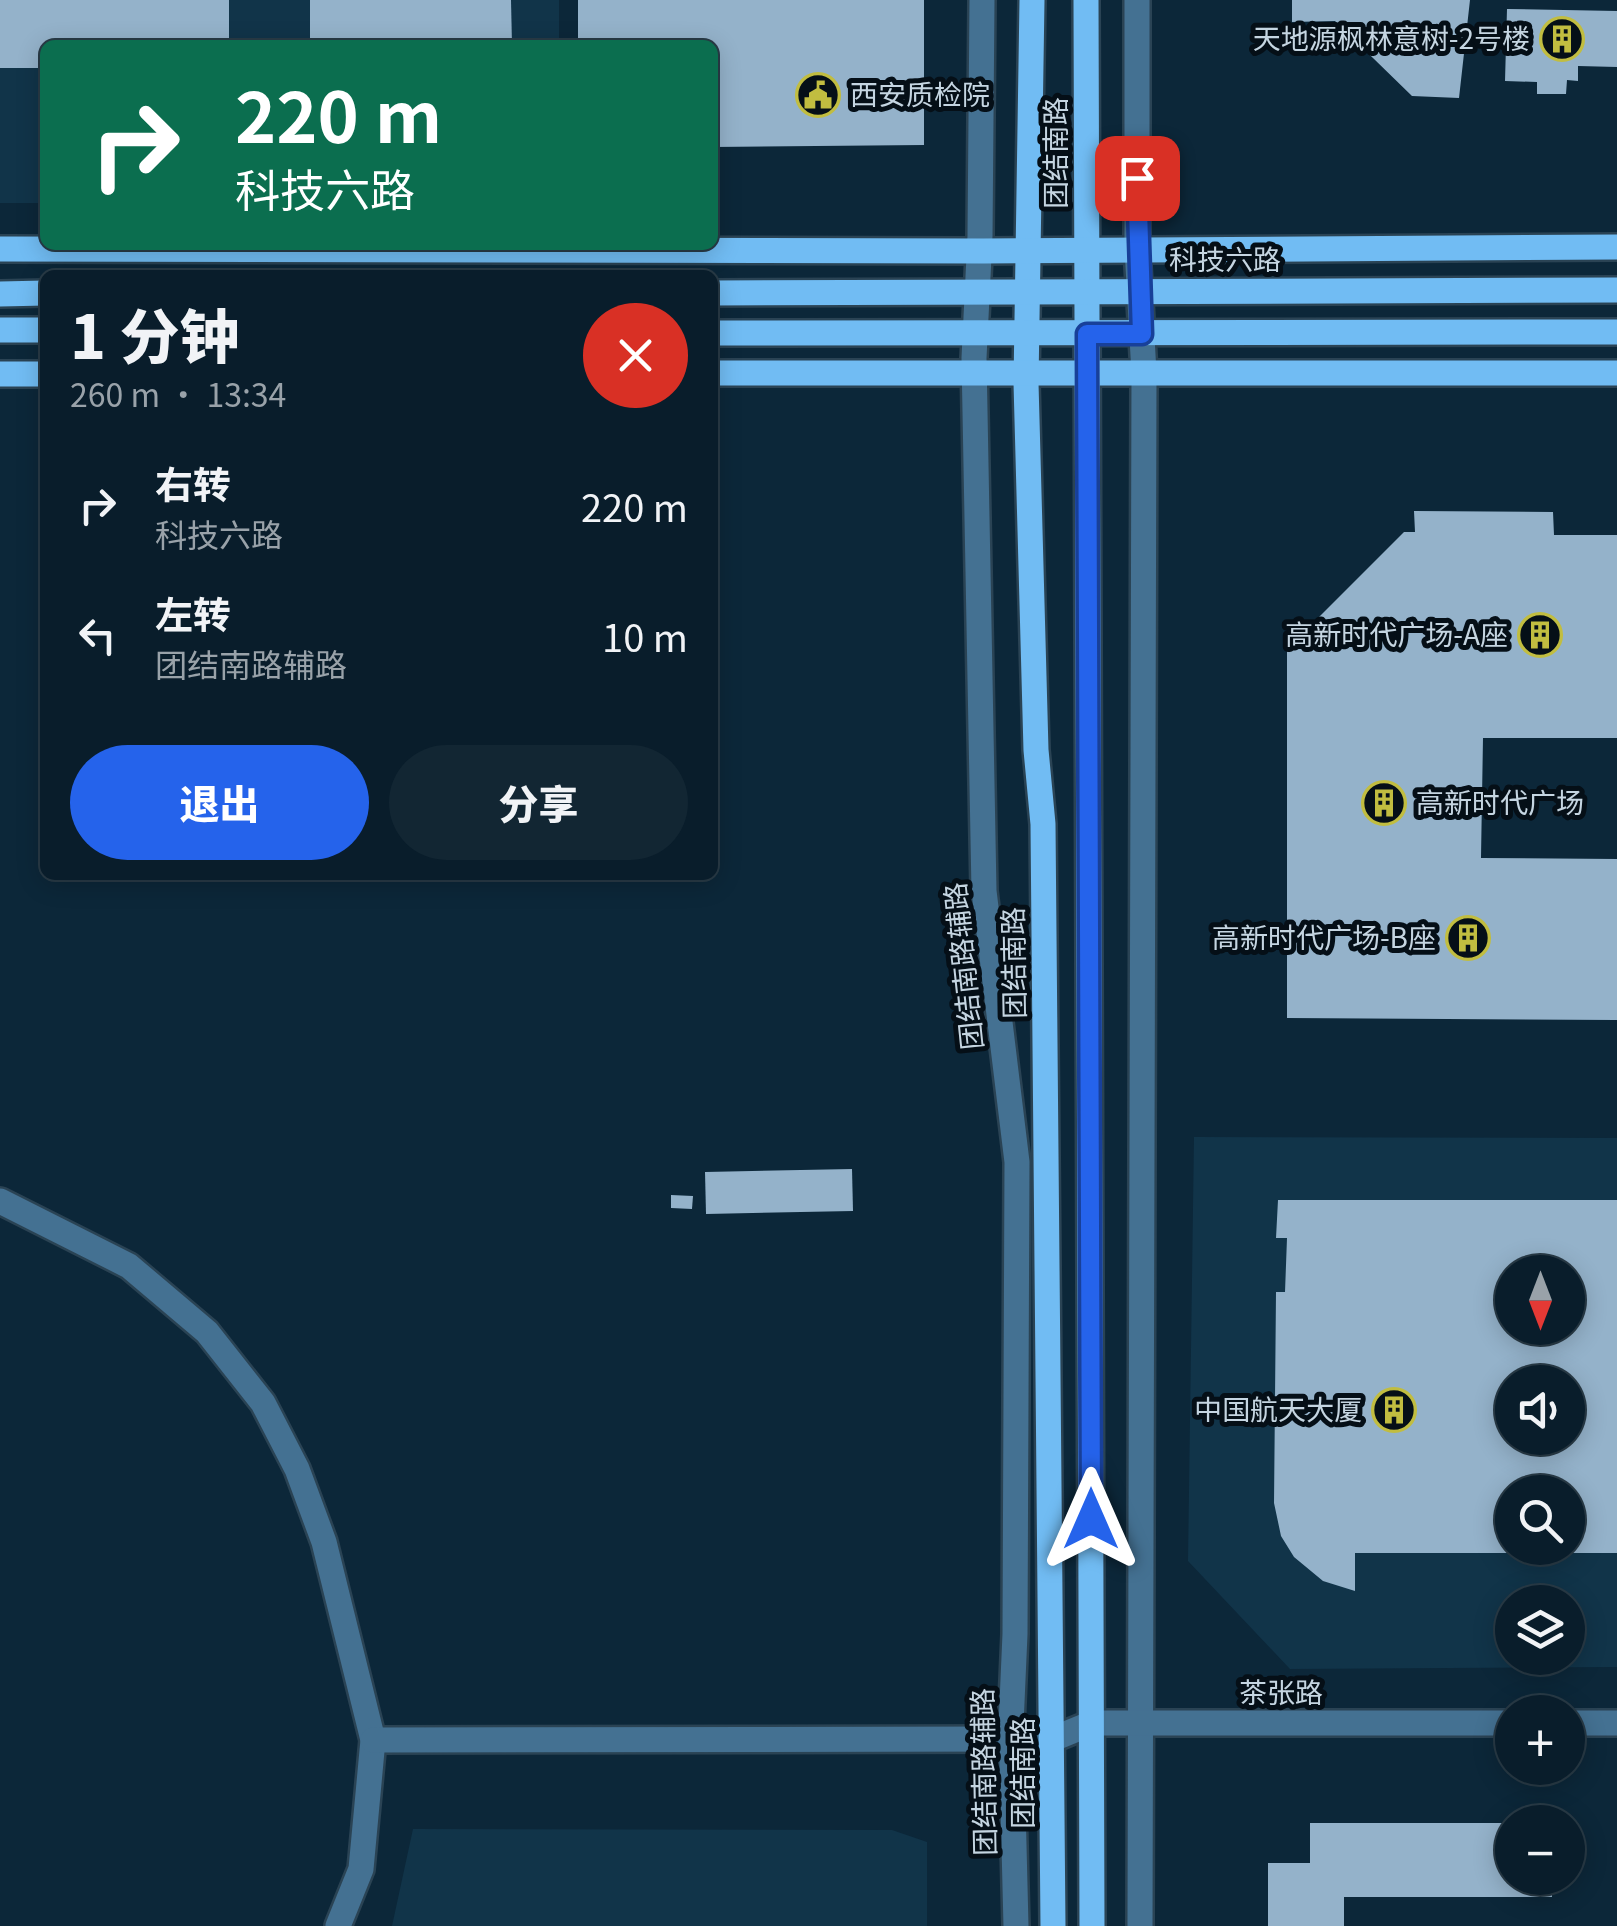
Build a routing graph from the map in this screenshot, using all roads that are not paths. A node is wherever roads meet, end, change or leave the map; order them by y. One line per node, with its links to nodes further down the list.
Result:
1 (982, 0): 12 (street, 团结南路辅路)
2 (1032, 0): 11 (main road, 团结南路)
3 (1086, 0): 9 (main road, 团结南路)
4 (1137, 0): 6 (street)
5 (1617, 247): 6 (main road)
6 (1137, 248): 9 (main road); 14 (street)
7 (0, 249): 8 (main road)
8 (40, 249)
9 (1086, 249): 11 (main road); 13 (main road, 团结南路)
10 (490, 250): 12 (main road)
11 (1026, 250): 12 (main road); 16 (main road, 团结南路)
12 (979, 251): 17 (street, 团结南路辅路)
13 (1086, 290): 14 (main road, 科技六路); 16 (main road, 科技六路); 27 (main road, 团结南路)
14 (1139, 290): 15 (main road, 科技六路); 28 (street)
15 (1617, 290)
16 (1025, 291): 17 (main road, 科技六路); 26 (main road, 团结南路)
17 (977, 292): 18 (main road, 科技六路); 25 (street, 团结南路辅路)
18 (718, 293)
19 (0, 294): 20 (main road)
20 (40, 294)
21 (0, 330): 22 (main road)
22 (40, 330)
23 (1617, 332): 28 (main road)
24 (718, 333): 25 (main road)
25 (975, 334): 26 (main road); 29 (street, 团结南路辅路)
26 (1026, 334): 27 (main road); 32 (main road, 团结南路)
27 (1087, 334): 28 (main road); 33 (main road, 团结南路)
28 (1142, 334): 34 (street)
29 (975, 372): 31 (main road); 32 (main road); 43 (street, 团结南路辅路)
30 (1617, 372): 34 (main road)
31 (718, 373)
32 (1026, 373): 33 (main road); 44 (main road, 团结南路)
33 (1088, 373): 34 (main road); 38 (main road, 团结南路)
34 (1144, 373): 39 (street)
35 (0, 374): 36 (main road)
36 (40, 374)
37 (0, 1201): 45 (street)
38 (1092, 1723): 39 (street, 茶张路); 44 (street, 茶张路); 49 (main road, 团结南路)
39 (1139, 1723): 40 (street, 茶张路); 50 (street)
40 (1495, 1723)
41 (1585, 1723): 42 (street)
42 (1617, 1723)
43 (1012, 1739): 44 (street); 45 (street); 47 (street, 团结南路辅路)
44 (1053, 1739): 48 (main road, 团结南路)
45 (374, 1740): 46 (street)
46 (338, 1926)
47 (1016, 1926)
48 (1054, 1926)
49 (1092, 1926)
50 (1140, 1926)

